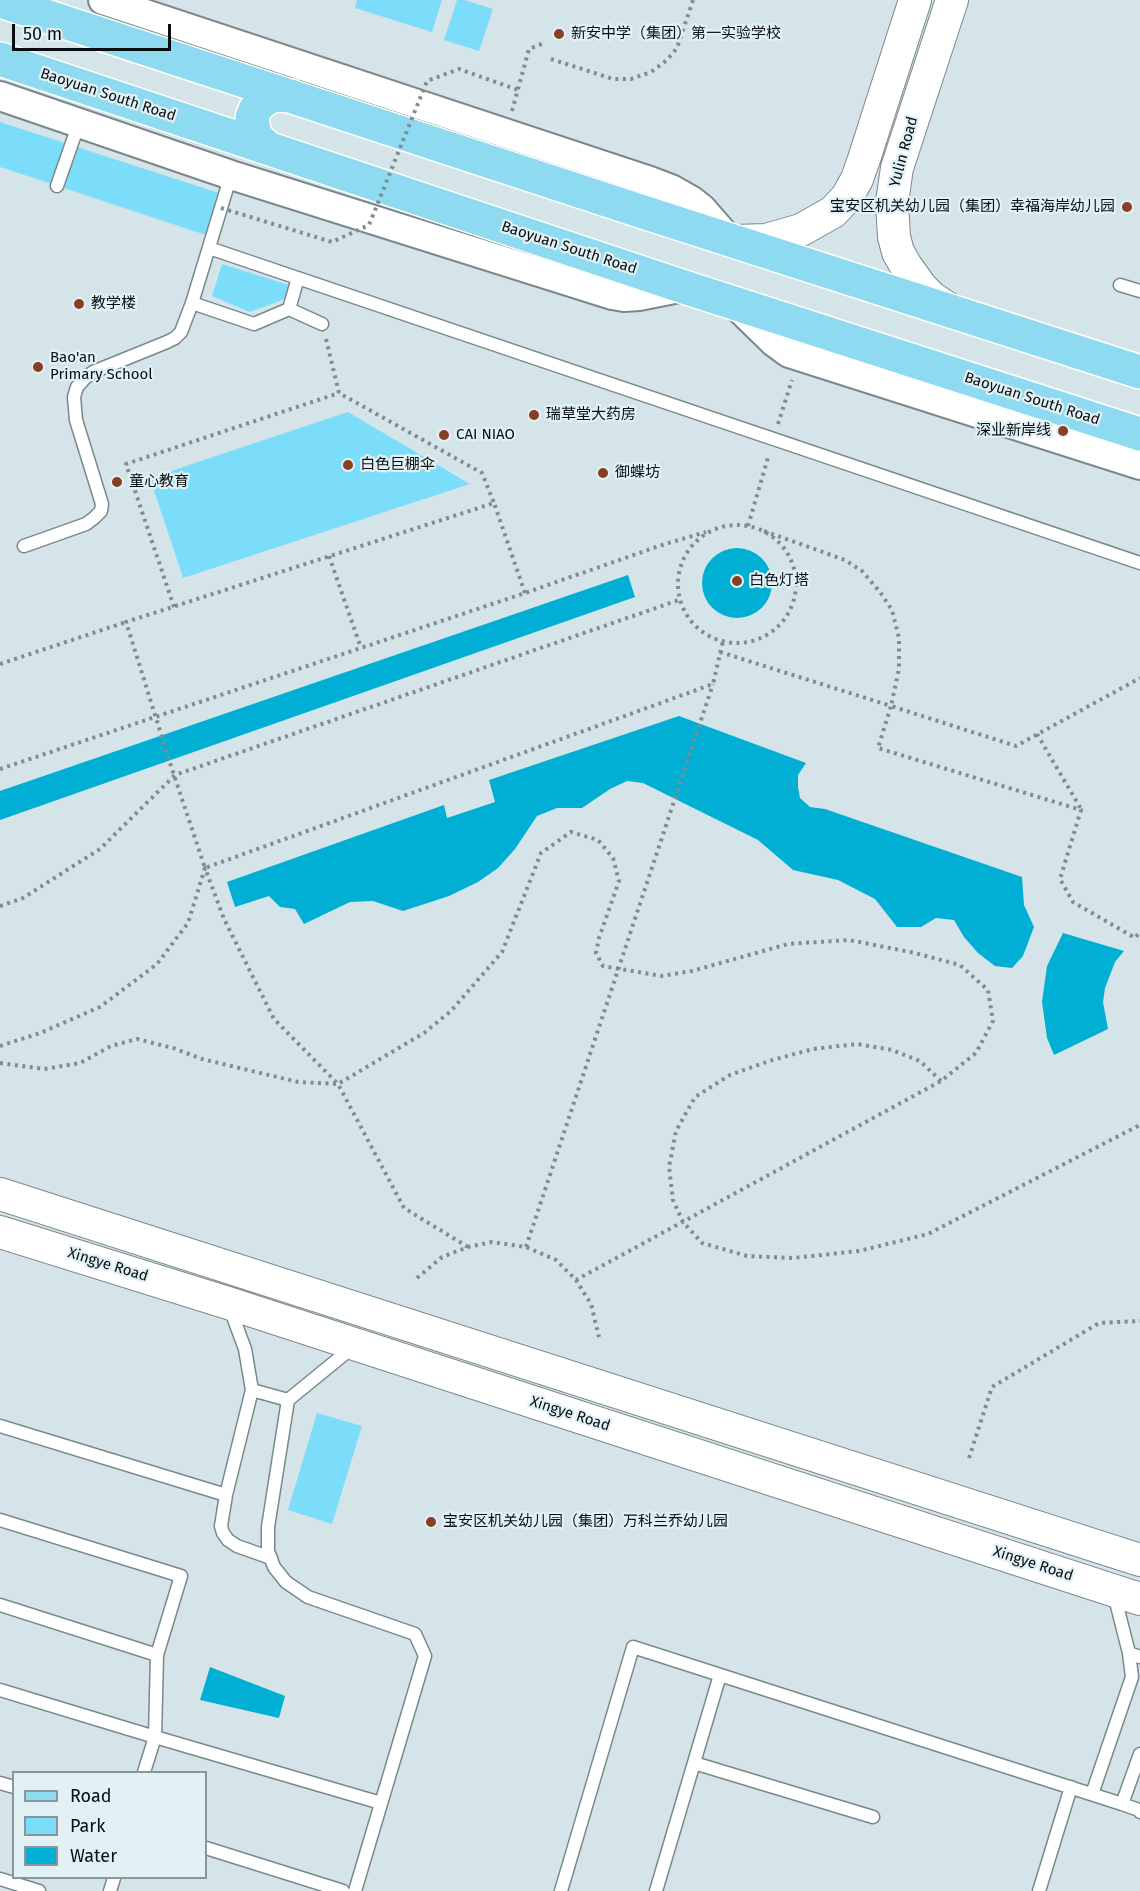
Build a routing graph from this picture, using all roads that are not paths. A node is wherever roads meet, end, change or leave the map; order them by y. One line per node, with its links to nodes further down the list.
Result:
1 (103, 0): 14 (street)
2 (915, 0): 9 (main road)
3 (952, 0): 11 (main road, Yulin Road)
4 (0, 1): 7 (main road)
5 (0, 59): 10 (main road, Baoyuan South Road)
6 (0, 96): 8 (street)
7 (291, 96): 10 (main road); 14 (main road)
8 (79, 123): 12 (street); 13 (lane)
9 (869, 143): 11 (main road); 14 (main road)
10 (268, 148): 18 (main road, Baoyuan South Road)
11 (901, 154): 23 (main road, Yulin Road)
12 (231, 175): 15 (lane); 18 (street)
13 (57, 186)
14 (731, 241): 23 (main road)
15 (209, 248): 16 (lane); 20 (lane)
16 (298, 278): 22 (lane); 29 (lane)
17 (1120, 285): 19 (lane)
18 (684, 287): 21 (main road, Baoyuan South Road)
19 (1140, 291)
20 (192, 303): 22 (lane); 28 (lane)
21 (734, 303): 26 (main road, Baoyuan South Road); 27 (street)
22 (289, 309): 24 (lane)
23 (964, 316): 25 (main road)
24 (322, 324)
25 (1140, 372)
26 (1140, 434)
27 (1140, 465)
28 (24, 546)
29 (1140, 563)
30 (0, 1194): 32 (main road)
31 (0, 1232): 33 (main road, Xingye Road)
32 (195, 1256): 33 (main road); 42 (main road)
33 (185, 1289): 34 (main road, Xingye Road)
34 (228, 1302): 35 (main road, Xingye Road); 36 (lane)
35 (356, 1344): 37 (lane); 43 (main road, Xingye Road)
36 (252, 1390): 37 (lane); 39 (lane)
37 (288, 1400): 41 (lane)
38 (0, 1426): 39 (lane)
39 (226, 1495): 41 (lane)
40 (0, 1520): 45 (lane)
41 (270, 1558): 55 (lane)
42 (1140, 1560)
43 (1126, 1594): 46 (lane)
44 (0, 1605): 45 (lane)
45 (157, 1655): 49 (lane)
46 (1134, 1655): 54 (lane)
47 (720, 1675): 51 (lane); 53 (lane); 64 (lane)
48 (0, 1690): 49 (lane)
49 (155, 1737): 52 (lane); 55 (lane)
50 (1140, 1754): 56 (lane)
51 (694, 1763): 58 (lane); 65 (lane)
52 (145, 1771)
53 (1071, 1787): 54 (lane); 66 (lane)
54 (1092, 1794): 56 (lane)
55 (381, 1803): 63 (lane)
56 (1122, 1803): 57 (lane)
57 (1140, 1812)
58 (873, 1817)
59 (207, 1848): 62 (lane)
60 (0, 1879): 61 (lane)
61 (39, 1891)
62 (343, 1891)
63 (355, 1891)
64 (561, 1891)
65 (656, 1891)
66 (1039, 1891)

